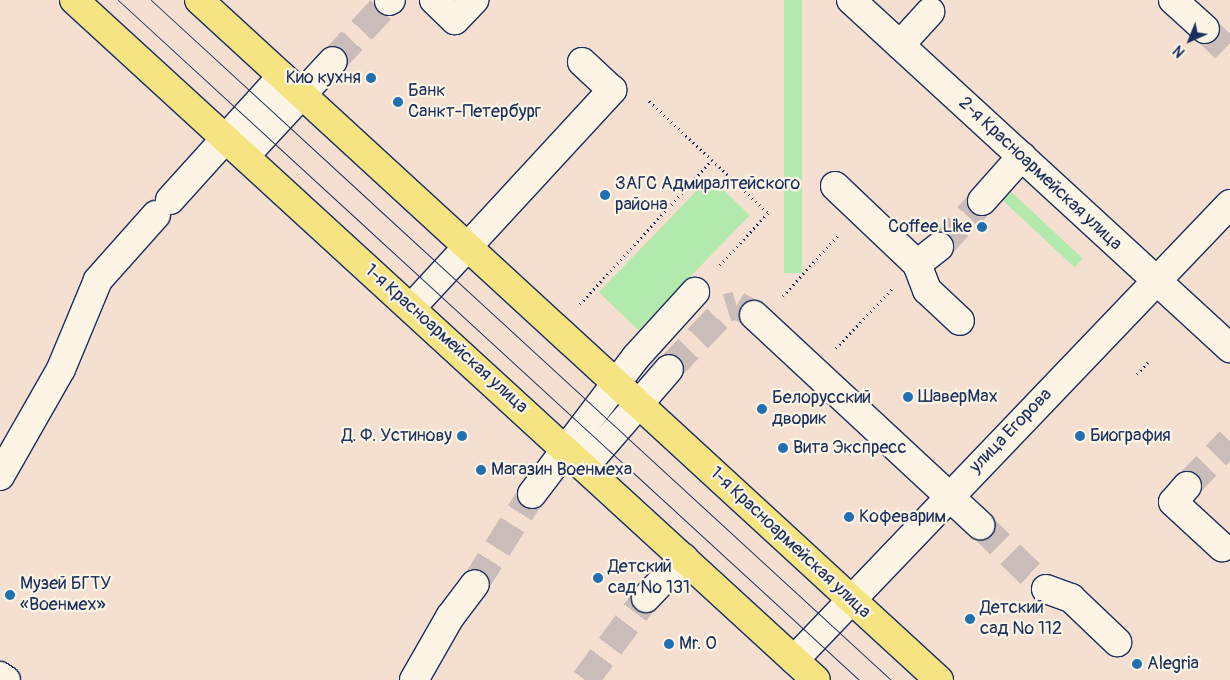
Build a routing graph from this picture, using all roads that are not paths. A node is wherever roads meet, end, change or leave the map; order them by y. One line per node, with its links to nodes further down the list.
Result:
1 (74, 0): 14 (main road, 1-я Красноармейская улица)
2 (199, 0): 12 (main road, 1-я Красноармейская улица)
3 (434, 0): 4 (street)
4 (474, 0)
5 (851, 0): 9 (street, 2-я Красноармейская улица)
6 (1173, 0): 8 (street)
7 (930, 12): 9 (street)
8 (1205, 29)
9 (900, 45): 15 (street, 2-я Красноармейская улица)
10 (334, 61): 13 (street)
11 (582, 62): 19 (street)
12 (282, 76): 13 (main road, 1-я Красноармейская улица); 14 (street)
13 (303, 95): 14 (street); 19 (main road, 1-я Красноармейская улица)
14 (236, 147): 24 (main road, 1-я Красноармейская улица); 32 (street)
15 (1022, 156): 17 (street); 22 (street, 2-я Красноармейская улица)
16 (835, 186): 21 (street)
17 (982, 201)
18 (1230, 204): 22 (street, улица Егорова)
19 (467, 246): 24 (street); 29 (main road, 1-я Красноармейская улица)
20 (939, 247): 21 (street)
21 (917, 264): 26 (street)
22 (1155, 280): 27 (street, 2-я Красноармейская улица); 35 (street, улица Егорова)
23 (695, 292): 29 (street)
24 (411, 308): 31 (main road, 1-я Красноармейская улица)
25 (757, 318): 35 (street)
26 (960, 321)
27 (1230, 348)
28 (669, 369): 30 (street)
29 (616, 384): 30 (main road, 1-я Красноармейская улица); 31 (street)
30 (639, 404): 31 (street); 42 (main road, 1-я Красноармейская улица)
31 (575, 458): 34 (street); 38 (main road, 1-я Красноармейская улица)
32 (0, 476)
33 (1188, 486): 37 (street)
34 (532, 494)
35 (950, 496): 36 (street); 42 (street, улица Егорова)
36 (980, 525)
37 (1222, 547)
38 (684, 558): 41 (street); 44 (main road, 1-я Красноармейская улица)
39 (475, 584): 47 (street)
40 (1046, 589): 43 (street)
41 (646, 598)
42 (851, 599): 44 (street, улица Егорова); 49 (main road, 1-я Красноармейская улица)
43 (1117, 642)
44 (794, 660): 48 (main road, 1-я Красноармейская улица)
45 (0, 676): 46 (street)
46 (6, 680)
47 (414, 680)
48 (816, 680)
49 (939, 680)

